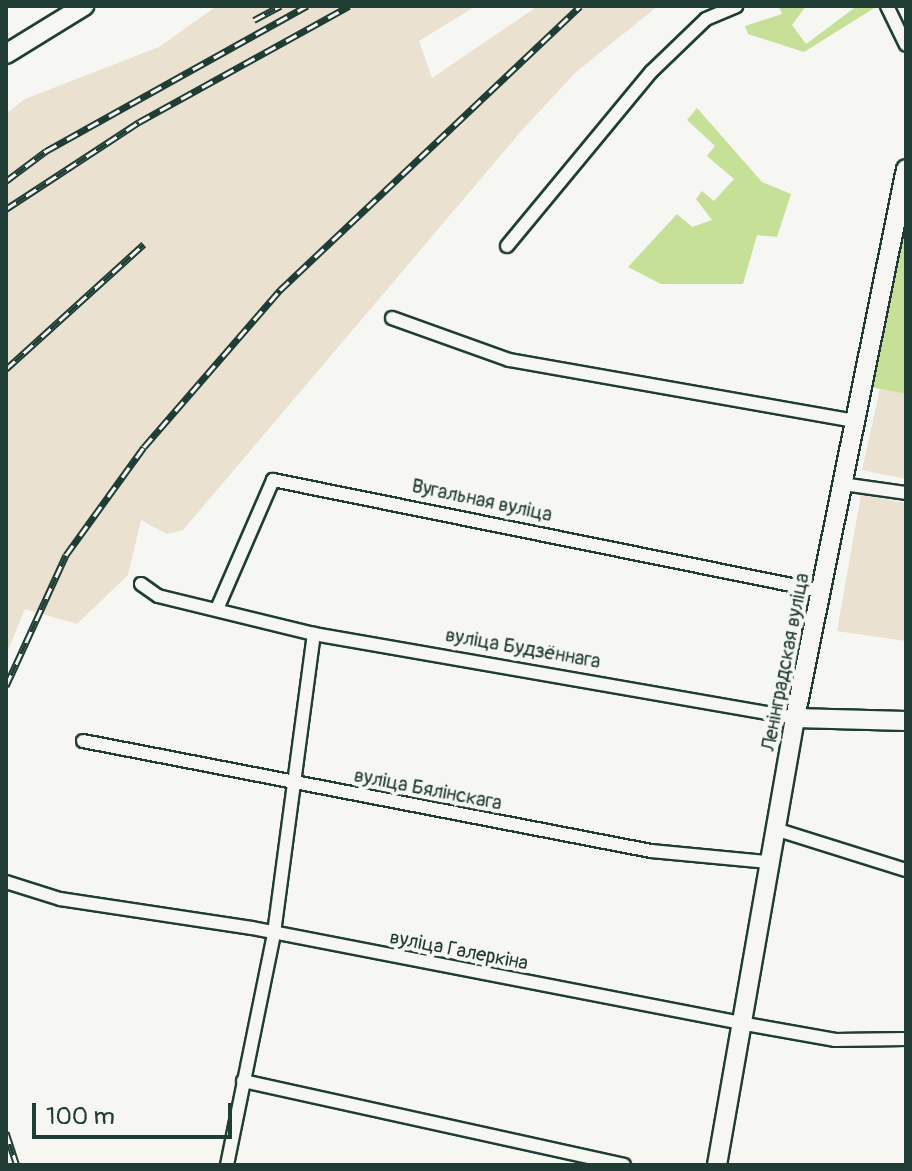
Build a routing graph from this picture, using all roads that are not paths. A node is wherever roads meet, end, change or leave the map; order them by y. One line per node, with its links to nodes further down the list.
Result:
1 (84, 6): 5 (street)
2 (736, 6): 7 (street)
3 (887, 6): 4 (street)
4 (906, 45)
5 (6, 54)
6 (906, 169): 9 (street, Ленінградская вуліца)
7 (507, 246)
8 (392, 318): 9 (street)
9 (855, 421): 10 (street, Ленінградская вуліца)
10 (842, 484): 11 (street); 13 (street, Ленінградская вуліца)
11 (906, 493)
12 (141, 584): 14 (street, вуліца Будзённага)
13 (821, 591): 14 (street, Вугальная вуліца); 16 (street, Ленінградская вуліца)
14 (217, 609): 15 (street, вуліца Будзённага)
15 (314, 634): 16 (street, вуліца Будзённага); 19 (street)
16 (795, 718): 17 (street, вуліца Будзённага); 20 (street, Ленінградская вуліца)
17 (906, 721)
18 (83, 741): 19 (street, вуліца Бялінскага)
19 (294, 785): 21 (street, вуліца Бялінскага); 24 (street)
20 (775, 829): 21 (street, Ленінградская вуліца); 22 (street)
21 (768, 862): 25 (street, Ленінградская вуліца)
22 (906, 870)
23 (6, 882): 24 (street, вуліца Галеркіна)
24 (274, 933): 25 (street, вуліца Галеркіна); 27 (street)
25 (740, 1023): 26 (street, вуліца Галеркіна); 30 (street, Ленінградская вуліца)
26 (906, 1039)
27 (243, 1081): 28 (street); 29 (street)
28 (227, 1165)
29 (624, 1165)
30 (717, 1165)

